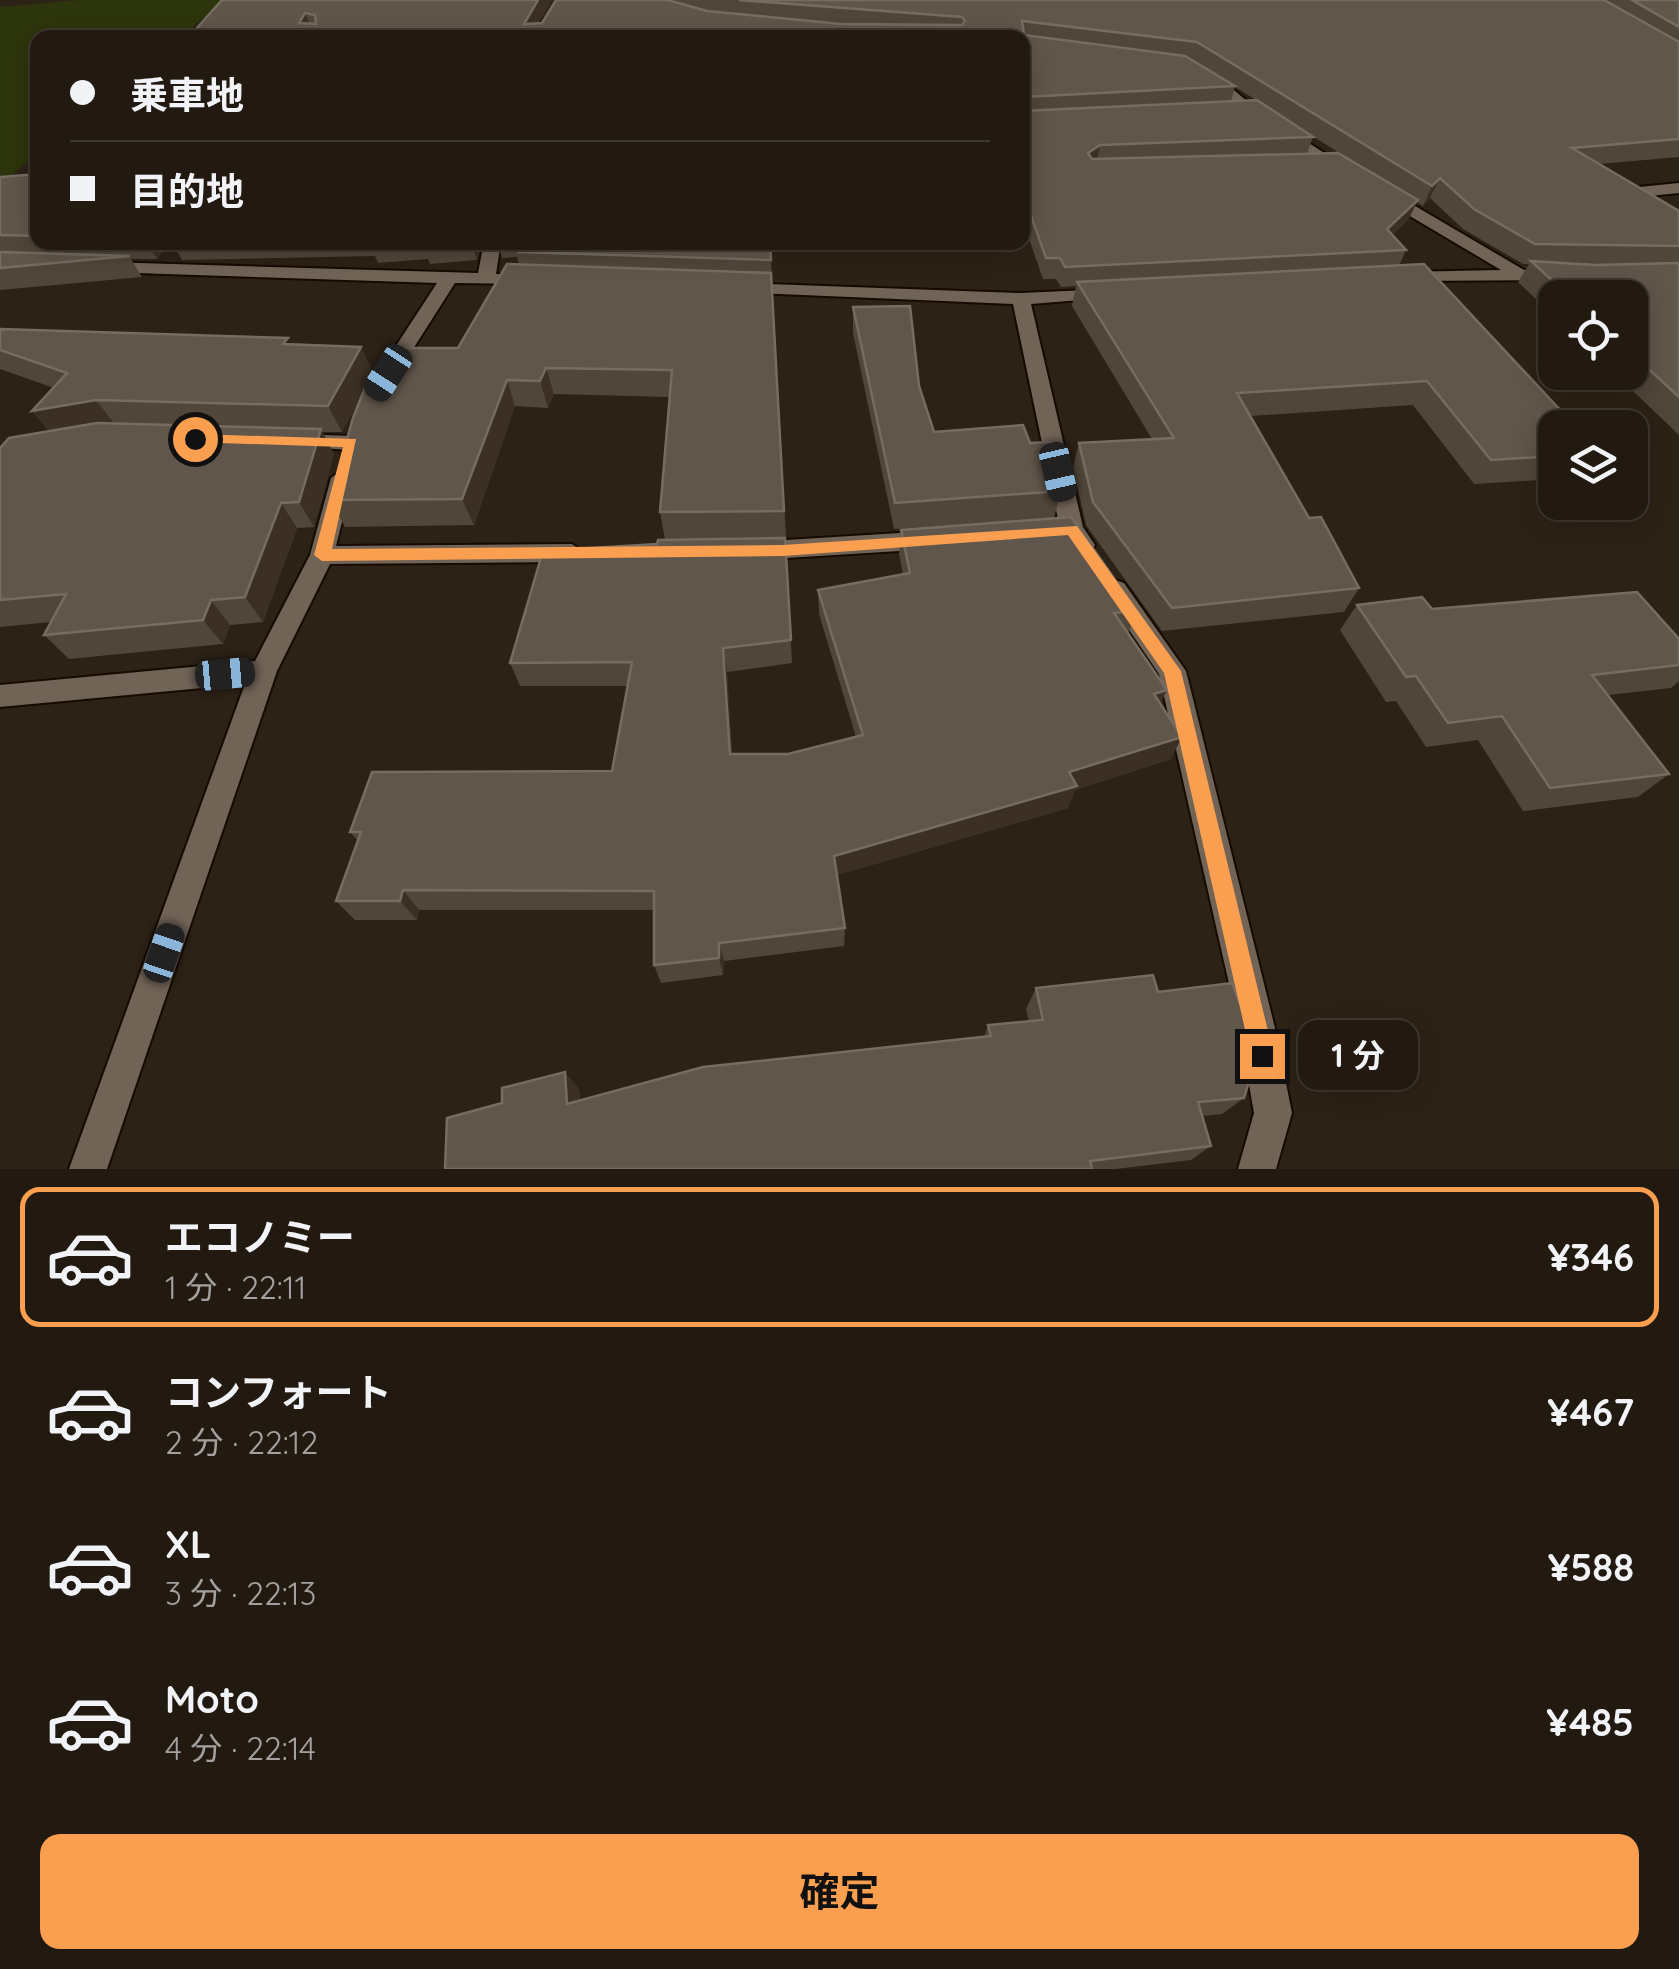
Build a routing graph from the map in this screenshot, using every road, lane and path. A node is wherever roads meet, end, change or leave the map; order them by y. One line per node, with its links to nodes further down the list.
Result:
1 (1197, 70): 2 (street)
2 (1250, 111): 3 (street); 4 (street)
3 (1231, 112)
4 (1332, 164): 5 (street); 10 (street)
5 (1293, 166)
6 (1679, 188): 7 (street)
7 (1639, 192)
8 (491, 250): 12 (street)
9 (91, 266): 11 (street)
10 (1517, 272): 13 (street); 14 (street)
11 (450, 277): 12 (street); 19 (street)
12 (486, 278): 15 (street)
13 (1380, 278)
14 (1582, 278)
15 (546, 280)
16 (724, 288): 18 (street)
17 (1132, 291): 18 (street)
18 (1022, 299): 28 (street)
19 (360, 422): 20 (street); 24 (street)
20 (273, 440)
21 (956, 538): 22 (street)
22 (725, 551)
23 (591, 552): 24 (street)
24 (322, 555): 25 (street)
25 (263, 671): 26 (street); 27 (street)
26 (0, 696)
27 (88, 1169)
28 (1257, 1169)

